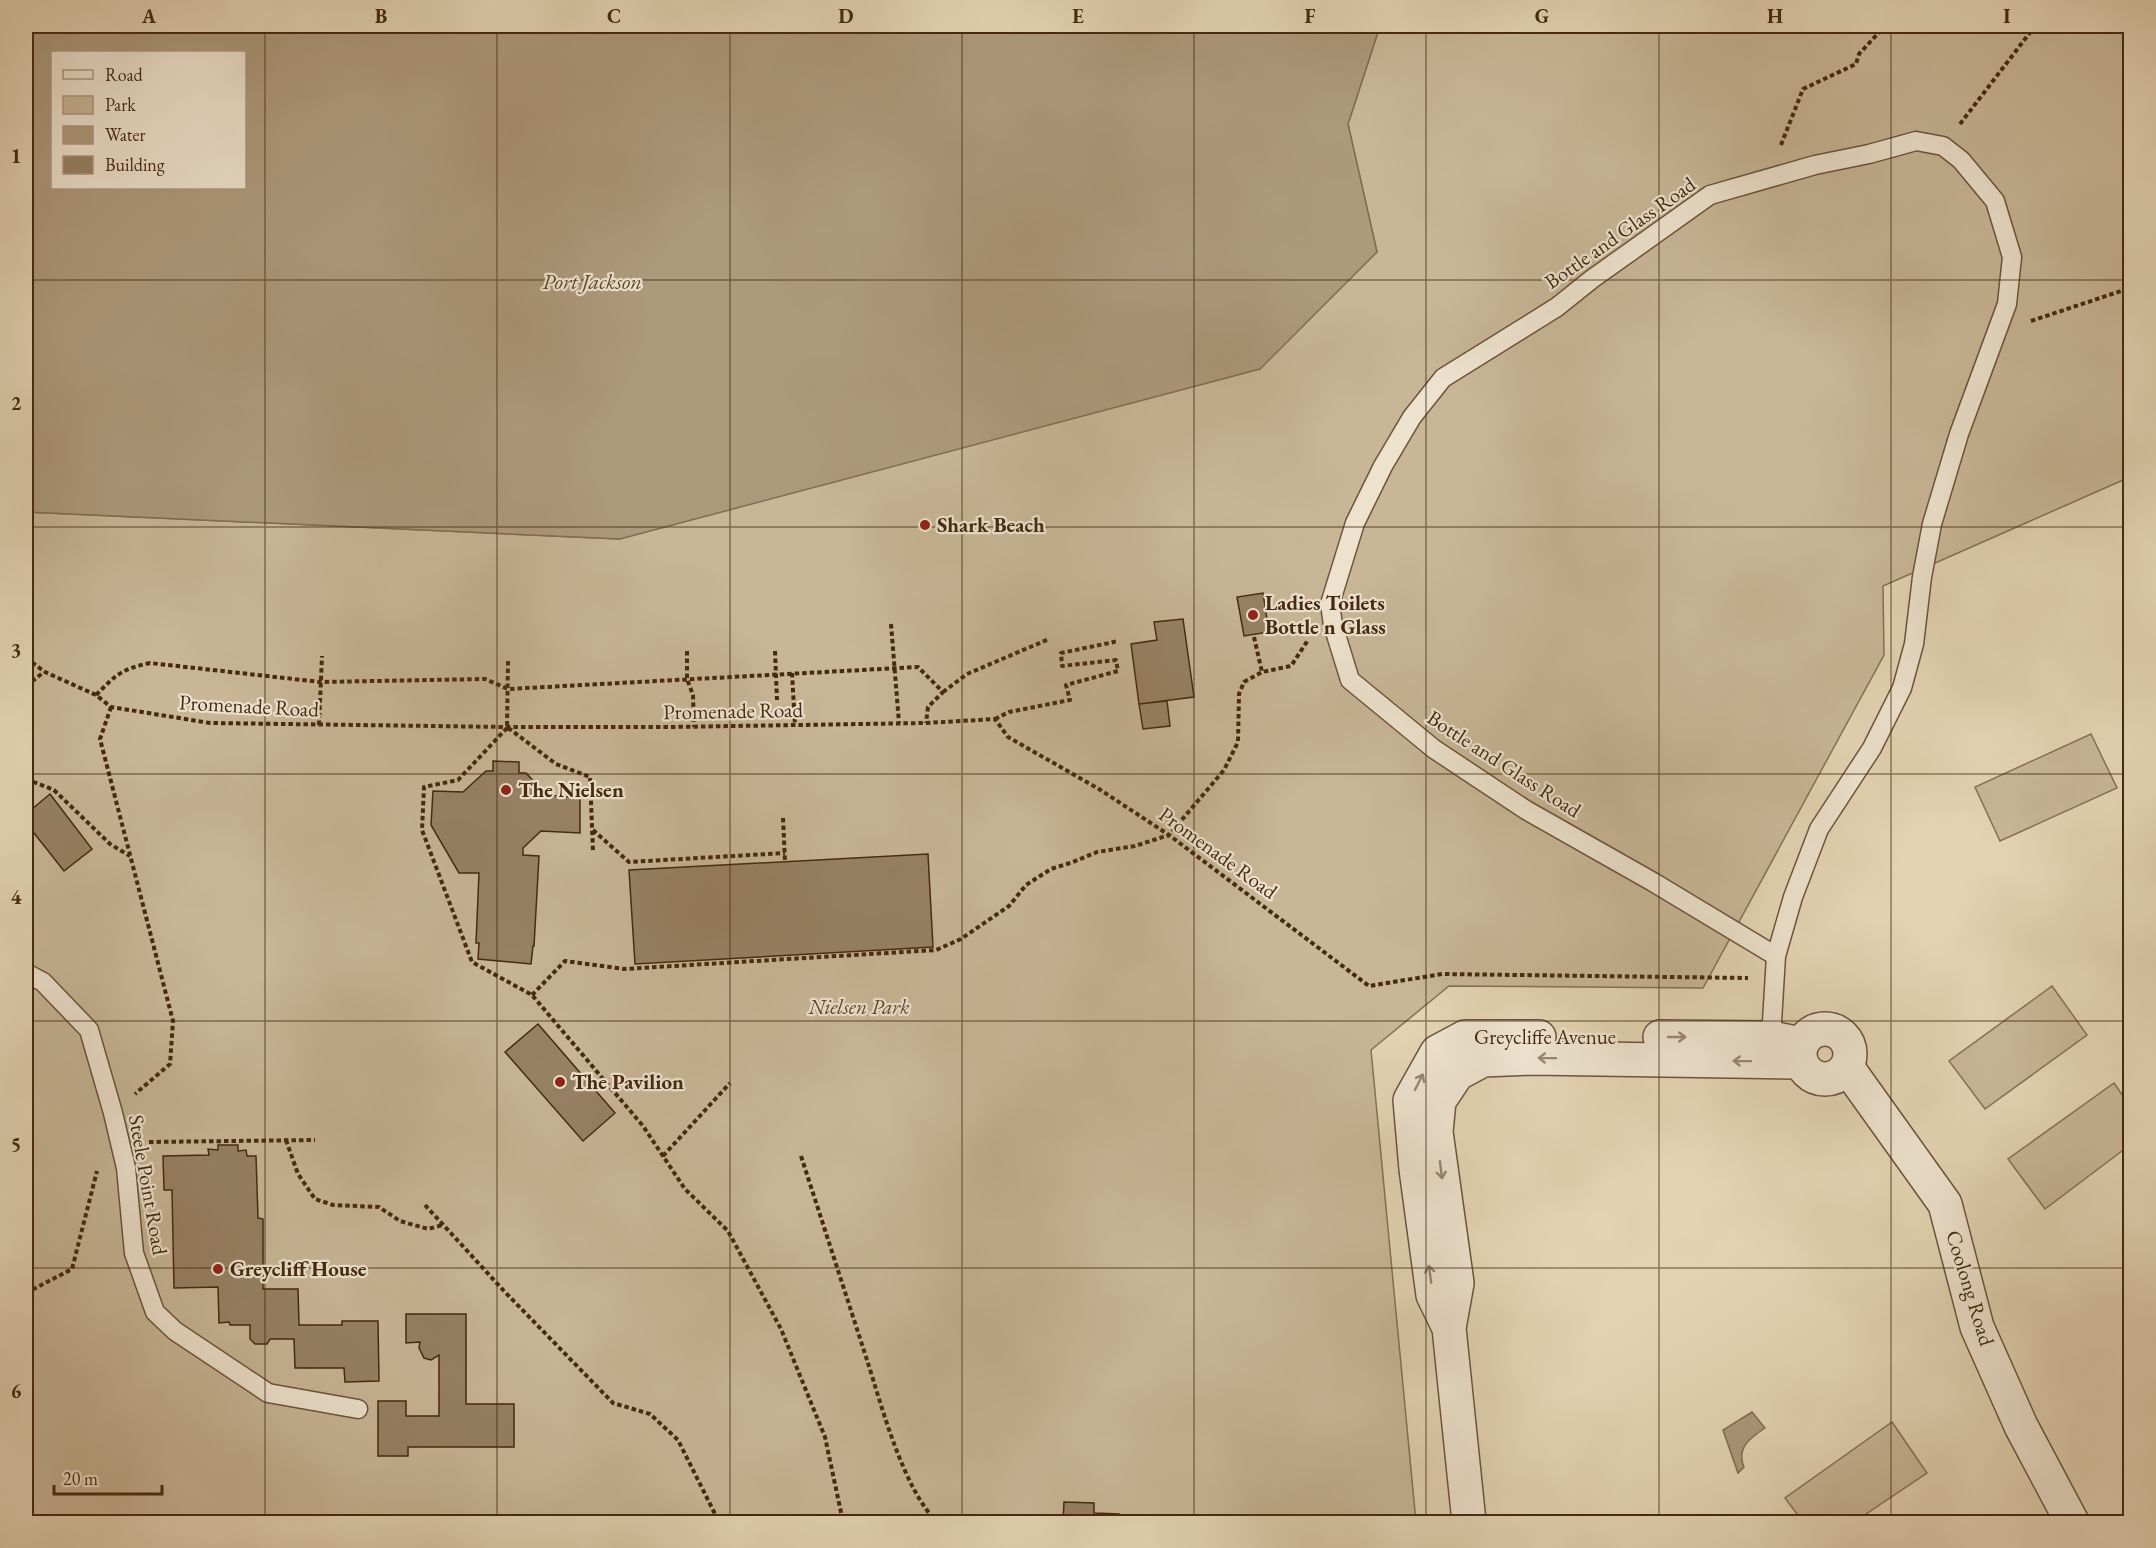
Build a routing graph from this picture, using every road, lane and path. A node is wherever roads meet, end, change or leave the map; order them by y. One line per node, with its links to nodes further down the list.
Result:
1 (1885, 26): 4 (path)
2 (2035, 26): 3 (path)
3 (1943, 146): 4 (lane, Bottle and Glass Road); 6 (lane)
4 (1768, 177): 45 (lane, Bottle and Glass Road)
5 (2130, 288): 6 (path)
6 (1996, 333): 45 (lane)
7 (891, 624): 17 (path)
8 (1113, 637): 30 (path)
9 (1254, 638): 19 (path)
10 (1049, 639): 26 (path)
11 (687, 651): 22 (path)
12 (775, 651): 21 (path)
13 (322, 656): 23 (path)
14 (26, 658): 18 (path, Promenade Road)
15 (508, 661): 25 (path)
16 (1291, 666): 19 (path)
17 (896, 668): 20 (path); 26 (path); 31 (path)
18 (45, 672): 24 (path); 27 (path, Promenade Road)
19 (1262, 672): 40 (path)
20 (792, 673): 21 (path); 34 (path)
21 (776, 674): 22 (path); 28 (path)
22 (687, 678): 25 (path); 35 (path)
23 (321, 682): 25 (path); 27 (path); 33 (path)
24 (26, 686)
25 (508, 689): 36 (path)
26 (943, 692): 32 (path)
27 (96, 695): 29 (path, Promenade Road)
28 (777, 700)
29 (111, 707): 33 (path, Promenade Road); 43 (path)
30 (995, 719): 32 (path, Promenade Road); 40 (path, Promenade Road)
31 (898, 723): 32 (path, Promenade Road); 34 (path, Promenade Road)
32 (926, 723)
33 (319, 725): 36 (path, Promenade Road)
34 (795, 725): 35 (path, Promenade Road)
35 (694, 727): 36 (path, Promenade Road)
36 (507, 728): 39 (path); 48 (path)
37 (26, 779): 43 (path)
38 (783, 818): 42 (path)
39 (592, 830): 41 (path); 42 (path)
40 (1169, 835): 47 (path, Promenade Road); 48 (path)
41 (593, 851)
42 (785, 853): 44 (path)
43 (130, 856): 51 (path)
44 (785, 861)
45 (1776, 956): 47 (lane)
46 (26, 973): 53 (lane, Steele Point Road)
47 (1774, 978): 49 (lane)
48 (532, 995): 58 (path)
49 (1791, 1047): 71 (street, Greycliffe Avenue); 72 (street, Coolong Road)
50 (730, 1083): 58 (path)
51 (137, 1092): 52 (path); 53 (path)
52 (140, 1102)
53 (113, 1113): 55 (lane, Steele Point Road)
54 (147, 1132): 56 (path)
55 (119, 1139): 62 (path); 65 (lane, Steele Point Road)
56 (286, 1140): 57 (path); 61 (path)
57 (315, 1140)
58 (663, 1156): 69 (path)
59 (801, 1156): 70 (path)
60 (426, 1205): 61 (path)
61 (443, 1225): 68 (path)
62 (26, 1293)
63 (26, 1347): 64 (path)
64 (26, 1399)
65 (358, 1409)
66 (26, 1517): 67 (path)
67 (32, 1522)
68 (719, 1522)
69 (848, 1522)
70 (937, 1522)
71 (1469, 1522)
72 (2072, 1522)

